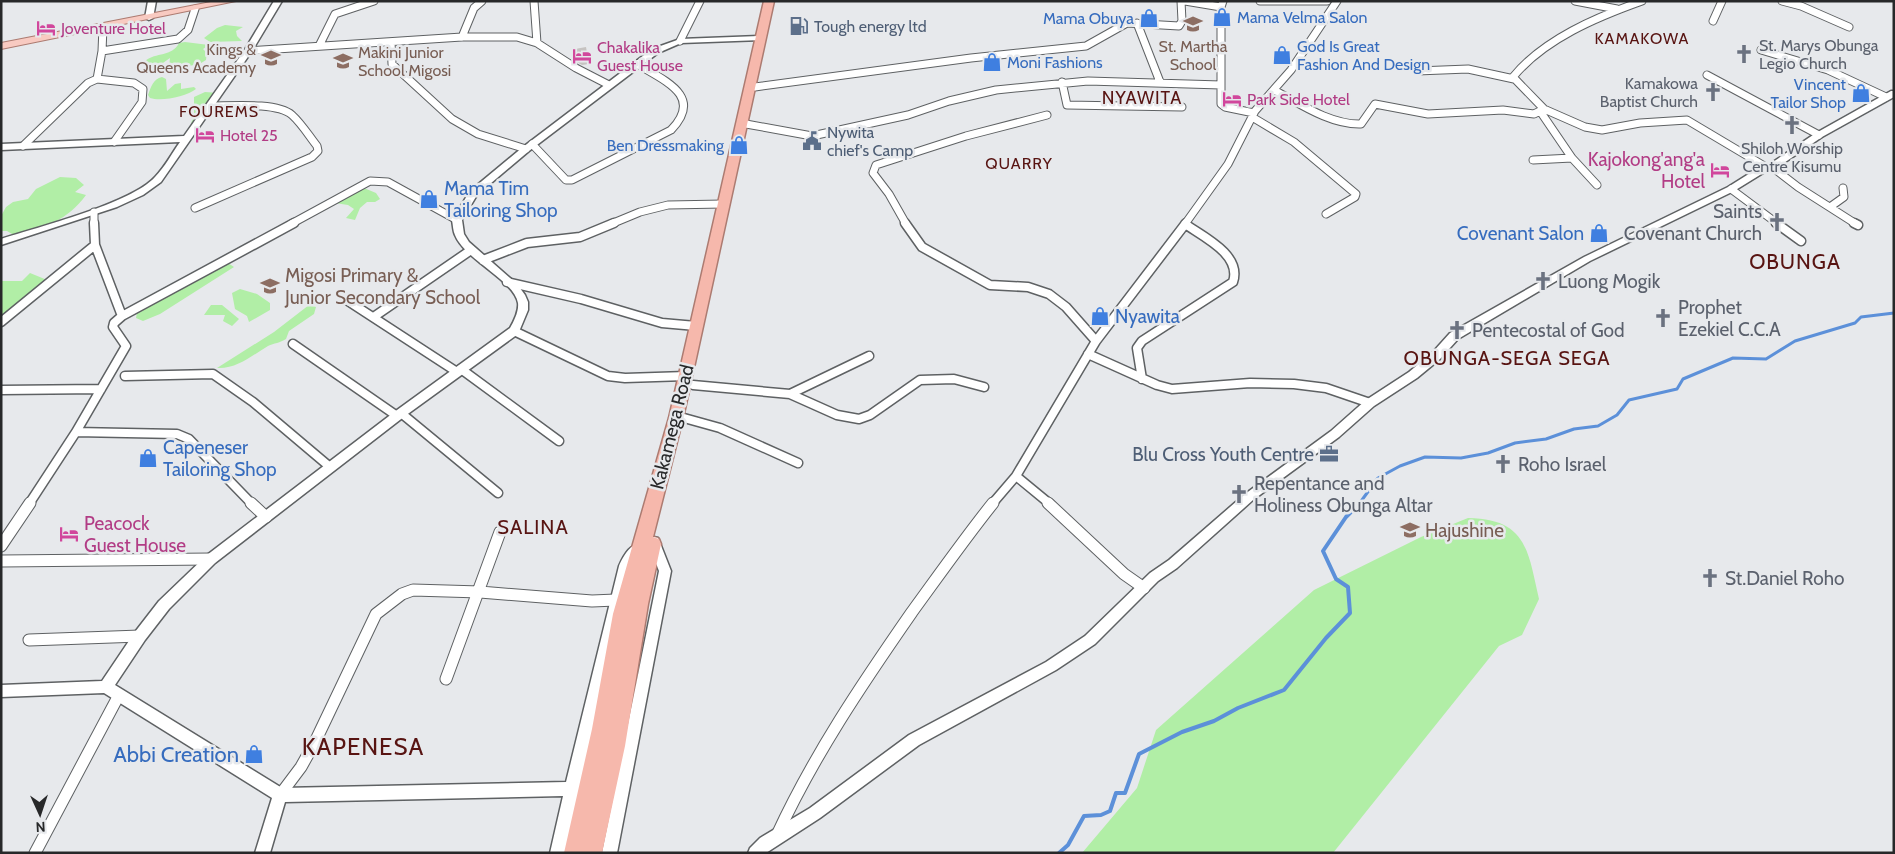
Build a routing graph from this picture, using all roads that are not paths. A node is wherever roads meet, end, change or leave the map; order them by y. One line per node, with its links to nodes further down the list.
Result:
1 (152, 1): 21 (street)
2 (232, 1): 19 (main road)
3 (278, 1): 35 (street)
4 (374, 1): 32 (street)
5 (482, 1): 26 (street)
6 (534, 1): 29 (street)
7 (700, 1): 30 (street)
8 (771, 1): 27 (highway, Kakamega Road); 45 (highway, Kakamega Road)
9 (1181, 1): 23 (street)
10 (1185, 1): 18 (street)
11 (1260, 1): 12 (street)
12 (1328, 1)
13 (1337, 1): 46 (street)
14 (1575, 1): 20 (street)
15 (1642, 1): 20 (street)
16 (1722, 1): 22 (street)
17 (1782, 1): 25 (street)
18 (1222, 4): 43 (street)
19 (195, 9): 21 (main road); 34 (street)
20 (1617, 9): 40 (street)
21 (149, 18): 24 (main road)
22 (1713, 21)
23 (1137, 24): 42 (street); 45 (street)
24 (103, 27): 31 (main road); 34 (street)
25 (1850, 27)
26 (462, 37): 28 (street); 29 (street)
27 (760, 38): 30 (street); 66 (highway, Kakamega Road)
28 (391, 42): 32 (street); 59 (street)
29 (537, 42): 44 (street)
30 (680, 42): 36 (street)
31 (1, 46)
32 (319, 46): 35 (street)
33 (1762, 50): 47 (street)
34 (102, 51): 39 (street)
35 (248, 51): 48 (street)
36 (637, 64): 44 (street); 59 (street)
37 (1417, 71): 40 (street)
38 (1707, 75): 54 (street)
39 (97, 79): 56 (street); 58 (street)
40 (1514, 79): 50 (street)
41 (1062, 82): 42 (street); 49 (street); 53 (street)
42 (1160, 82): 43 (street)
43 (1221, 84): 52 (street)
44 (610, 85): 59 (street)
45 (755, 87): 53 (highway, Kakamega Road)
46 (1274, 90): 50 (street); 52 (street)
47 (1891, 97): 54 (street)
48 (211, 106): 55 (street); 68 (street)
49 (1182, 107)
50 (1542, 110): 60 (street); 62 (street)
51 (1047, 115): 86 (street)
52 (1253, 115): 70 (street); 72 (street)
53 (746, 124): 93 (highway, Kakamega Road)
54 (1819, 135): 62 (street)
55 (188, 139): 56 (street); 69 (street)
56 (114, 142): 58 (street)
57 (1, 146): 58 (street)
58 (23, 146)
59 (529, 147): 71 (street)
60 (1572, 158): 61 (street); 63 (street)
61 (1533, 160)
62 (1769, 167): 65 (street); 67 (street)
63 (1597, 185)
64 (1844, 188): 67 (street)
65 (1731, 189): 74 (street); 98 (street)
66 (723, 204): 78 (street); 84 (highway, Kakamega Road)
67 (1830, 207): 73 (street)
68 (195, 208)
69 (94, 212): 75 (street); 76 (street)
70 (1326, 214)
71 (457, 220): 77 (street); 81 (street)
72 (1185, 224): 86 (street); 92 (street)
73 (1858, 225)
74 (1801, 241)
75 (1, 242)
76 (96, 245): 81 (street); 83 (street)
77 (471, 250): 78 (street); 82 (street)
78 (483, 260): 79 (street)
79 (507, 282): 84 (street); 85 (street)
80 (348, 301): 82 (street)
81 (122, 316): 95 (street)
82 (375, 316): 90 (street)
83 (1, 322)
84 (696, 326): 93 (highway, Kakamega Road)
85 (514, 331): 90 (street); 93 (street)
86 (1096, 341): 88 (street)
87 (293, 344): 99 (street)
88 (1088, 354): 92 (street); 105 (street)
89 (869, 356): 97 (street)
90 (459, 371): 99 (street); 102 (street)
91 (125, 376): 104 (street)
92 (1142, 379): 98 (street)
93 (689, 380): 97 (street); 100 (highway, Kakamega Road); 109 (highway, Kakamega Road)
94 (984, 387): 97 (street)
95 (101, 389): 96 (street); 101 (street)
96 (1, 390)
97 (790, 394)
98 (1370, 403): 113 (street)
99 (399, 415): 104 (street); 106 (street)
100 (684, 418): 103 (street); 109 (highway, Kakamega Road)
101 (76, 432): 107 (street); 110 (street)
102 (559, 441)
103 (798, 463)
104 (330, 467): 107 (street)
105 (1016, 476): 113 (street); 125 (street)
106 (498, 493)
107 (266, 517): 111 (street)
108 (500, 532): 114 (street)
109 (649, 540): 115 (street); 122 (highway, Kakamega Road); 131 (street)
110 (1, 546)
111 (211, 559): 112 (street); 116 (street)
112 (1, 561)
113 (1144, 588): 125 (street)
114 (480, 592): 115 (street); 118 (street); 124 (street)
115 (616, 600): 123 (street)
116 (140, 636): 117 (street); 119 (street)
117 (29, 640)
118 (446, 679)
119 (106, 687): 120 (street); 121 (street)
120 (1, 691)
121 (119, 695): 124 (street); 126 (street)
122 (610, 729): 129 (highway, Kakamega Road); 130 (highway, Kakamega Road)
123 (572, 789): 124 (street); 128 (street)
124 (280, 795): 127 (street)
125 (777, 836): 132 (street)
126 (35, 853)
127 (262, 853)
128 (557, 853)
129 (574, 853)
130 (592, 853)
131 (609, 853)
132 (755, 853)

